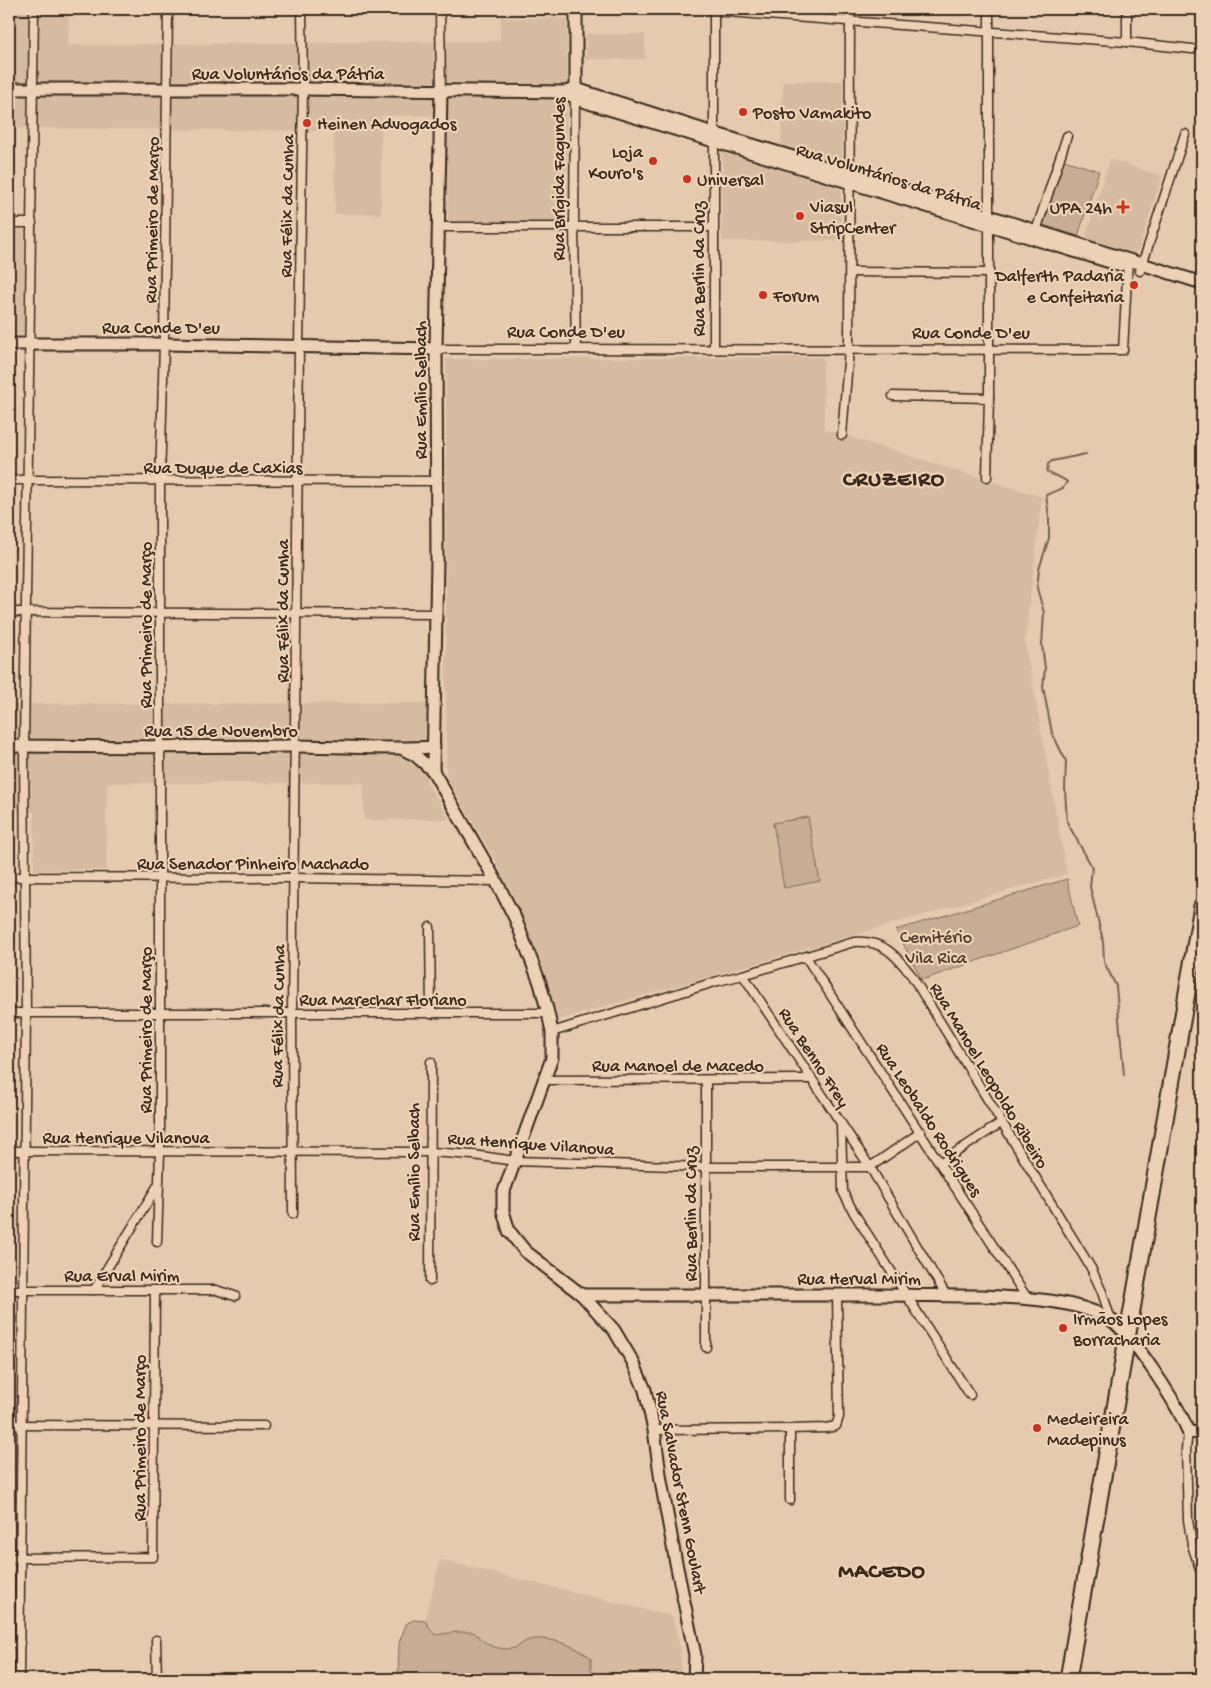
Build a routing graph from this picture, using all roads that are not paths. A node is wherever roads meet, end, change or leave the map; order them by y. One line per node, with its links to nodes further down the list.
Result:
1 (34, 9): 16 (street)
2 (168, 9): 17 (street, Rua Primeiro de Março)
3 (302, 9): 14 (street, Rua Félix da Cunha)
4 (440, 9): 18 (street, Rua Emílio Selbach)
5 (576, 9): 19 (main road, Rua Brígida Fagundes)
6 (850, 9): 10 (street)
7 (989, 9): 11 (street)
8 (1127, 9): 12 (street)
9 (714, 10): 10 (street); 22 (street, Rua Berlin da Cruz)
10 (850, 20): 11 (street); 23 (street)
11 (989, 32): 12 (street); 24 (street)
12 (1127, 42): 13 (street)
13 (1192, 49)
14 (303, 89): 17 (main road, Rua Voluntários da Pátria); 18 (main road, Rua Voluntários da Pátria); 41 (street, Rua Félix da Cunha)
15 (9, 90): 16 (main road, Rua Voluntários da Pátria)
16 (34, 90): 17 (main road, Rua Voluntários da Pátria); 26 (street)
17 (168, 90): 40 (street, Rua Primeiro de Março)
18 (441, 91): 19 (main road, Rua Voluntários da Pátria); 27 (main road, Rua Emílio Selbach)
19 (573, 93): 22 (main road, Rua Voluntários da Pátria); 29 (street, Rua Brígida Fagundes)
20 (1185, 134): 33 (street)
21 (1067, 136): 30 (street)
22 (713, 137): 23 (main road, Rua Voluntários da Pátria); 28 (street, Rua Berlin da Cruz)
23 (849, 178): 24 (main road, Rua Voluntários da Pátria); 34 (street)
24 (989, 220): 30 (main road, Rua Voluntários da Pátria); 31 (main road, Rua Voluntários da Pátria); 35 (street)
25 (9, 223): 26 (street)
26 (32, 223): 39 (street)
27 (439, 227): 29 (street); 42 (main road, Rua Emílio Selbach)
28 (713, 227): 29 (street); 44 (street, Rua Berlin da Cruz)
29 (574, 228): 43 (street, Rua Brígida Fagundes)
30 (1036, 231): 31 (main road, Rua Voluntários da Pátria)
31 (1060, 243): 32 (main road, Rua Voluntários da Pátria); 32 (main road, Rua Voluntários da Pátria)
32 (1127, 262): 33 (main road, Rua Voluntários da Pátria); 46 (street, Rua Conde D'eu)
33 (1141, 268): 36 (main road, Rua Voluntários da Pátria); 37 (main road, Rua Voluntários da Pátria)
34 (850, 272): 35 (street); 45 (street)
35 (988, 273): 46 (street)
36 (1202, 283)
37 (1202, 290)
38 (9, 344): 39 (main road, Rua Conde D'eu)
39 (30, 344): 40 (main road, Rua Conde D'eu); 52 (street)
40 (164, 344): 41 (main road, Rua Conde D'eu); 54 (street, Rua Primeiro de Março)
41 (299, 346): 42 (main road, Rua Conde D'eu); 55 (street, Rua Félix da Cunha)
42 (436, 349): 43 (street, Rua Conde D'eu); 53 (main road, Rua Emílio Selbach)
43 (576, 349): 44 (street, Rua Conde D'eu)
44 (714, 349): 45 (street, Rua Conde D'eu)
45 (849, 349): 46 (street, Rua Conde D'eu); 49 (street)
46 (989, 349): 48 (street)
47 (893, 396): 48 (street)
48 (989, 398): 50 (street)
49 (842, 435)
50 (987, 478)
51 (9, 480): 52 (street, Rua Duque de Caxias)
52 (28, 481): 54 (street, Rua Duque de Caxias); 57 (street)
53 (437, 481): 55 (street, Rua Duque de Caxias); 60 (main road, Rua Emílio Selbach)
54 (160, 482): 55 (street, Rua Duque de Caxias); 58 (street, Rua Primeiro de Março)
55 (298, 482): 59 (street, Rua Félix da Cunha)
56 (9, 612): 57 (street)
57 (26, 612): 58 (street); 63 (street)
58 (160, 612): 59 (street); 65 (street, Rua Primeiro de Março)
59 (297, 614): 60 (street); 62 (street, Rua Félix da Cunha)
60 (436, 614): 64 (main road, Rua Emílio Selbach)
61 (9, 746): 63 (main road, Rua 15 de Novembro)
62 (296, 746): 65 (main road, Rua 15 de Novembro); 66 (main road, Rua 15 de Novembro); 71 (street, Rua Félix da Cunha)
63 (24, 747): 65 (main road, Rua 15 de Novembro); 69 (street)
64 (434, 747): 66 (main road, Rua 15 de Novembro); 67 (main road, Rua Emílio Selbach)
65 (160, 748): 70 (street, Rua Primeiro de Março)
66 (403, 749): 67 (main road)
67 (433, 771): 72 (main road, Rua Salvador Stenn Goulart)
68 (9, 877): 69 (street, Rua Senador Pinheiro Machado)
69 (24, 877): 70 (street, Rua Senador Pinheiro Machado); 79 (street)
70 (160, 878): 71 (street, Rua Senador Pinheiro Machado); 80 (street, Rua Primeiro de Março)
71 (294, 878): 72 (street, Rua Senador Pinheiro Machado); 81 (street, Rua Félix da Cunha)
72 (496, 881): 78 (main road, Rua Salvador Stenn Goulart)
73 (1202, 906): 117 (highway)
74 (430, 928): 82 (street)
75 (806, 957): 76 (street, Rua Manoel Leopoldo Ribeiro); 88 (street, Rua Manoel Leopoldo Ribeiro); 90 (street, Rua Leobaldo Rodrigues)
76 (743, 975): 83 (street, Rua Manoel Leopoldo Ribeiro); 85 (street, Rua Benno Frey)
77 (9, 1013): 79 (street, Rua Marechar Floriano)
78 (548, 1013): 82 (street, Rua Marechar Floriano); 83 (main road, Rua Salvador Stenn Goulart)
79 (26, 1014): 80 (street, Rua Marechar Floriano); 92 (street)
80 (160, 1014): 81 (street, Rua Marechar Floriano); 93 (street, Rua Primeiro de Março)
81 (292, 1014): 82 (street, Rua Marechar Floriano); 94 (street, Rua Félix da Cunha)
82 (431, 1014)
83 (552, 1032): 86 (main road, Rua Salvador Stenn Goulart)
84 (431, 1062): 95 (street, Rua Emílio Selbach)
85 (811, 1079): 87 (street, Rua Manoel de Macedo); 89 (street, Rua Benno Frey)
86 (544, 1080): 87 (street, Rua Manoel de Macedo); 96 (main road, Rua Salvador Stenn Goulart)
87 (706, 1081): 98 (street, Rua Berlin da Cruz)
88 (1001, 1123): 97 (street); 116 (street, Rua Manoel Leopoldo Ribeiro)
89 (841, 1126): 99 (street); 100 (street, Rua Benno Frey)
90 (921, 1132): 97 (street, Rua Leobaldo Rodrigues); 99 (street)
91 (9, 1151): 92 (street, Rua Henrique Vilanova)
92 (24, 1151): 93 (street, Rua Henrique Vilanova); 106 (street)
93 (160, 1152): 94 (street, Rua Henrique Vilanova); 101 (street, Rua Primeiro de Março)
94 (291, 1152): 95 (street, Rua Henrique Vilanova); 102 (street, Rua Félix da Cunha)
95 (431, 1152): 96 (street, Rua Henrique Vilanova); 104 (street, Rua Emílio Selbach)
96 (515, 1161): 98 (street, Rua Henrique Vilanova); 110 (main road, Rua Salvador Stenn Goulart)
97 (941, 1162): 115 (street, Rua Leobaldo Rodrigues)
98 (705, 1167): 100 (street, Rua Henrique Vilanova); 109 (street, Rua Berlin da Cruz)
99 (870, 1167): 100 (street, Rua Henrique Vilanova); 114 (street)
100 (842, 1168): 113 (street, Rua Benno Frey)
101 (159, 1182): 103 (street, Rua Primeiro de Março); 107 (street)
102 (293, 1214)
103 (157, 1242)
104 (430, 1281)
105 (9, 1290): 106 (street, Rua Erval Mirim)
106 (23, 1290): 107 (street, Rua Erval Mirim); 121 (street)
107 (94, 1290): 108 (street, Rua Erval Mirim)
108 (155, 1290): 112 (street, Rua Erval Mirim); 122 (street, Rua Primeiro de Março)
109 (705, 1294): 110 (main road, Rua Herval Mirim); 111 (main road, Rua Herval Mirim); 118 (street, Rua Berlin da Cruz)
110 (582, 1295): 125 (main road, Rua Salvador Stenn Goulart)
111 (837, 1295): 113 (main road, Rua Herval Mirim); 124 (street)
112 (235, 1296)
113 (908, 1296): 114 (main road, Rua Herval Mirim); 119 (street, Rua Benno Frey)
114 (946, 1296): 115 (main road, Rua Herval Mirim)
115 (1027, 1298): 116 (main road, Rua Herval Mirim)
116 (1111, 1320): 117 (main road, Rua Herval Mirim)
117 (1127, 1336): 126 (main road, Rua Herval Mirim); 138 (highway)
118 (706, 1347)
119 (970, 1395)
120 (9, 1425): 121 (street)
121 (22, 1425): 122 (street); 130 (street)
122 (154, 1426): 123 (street); 130 (street, Rua Primeiro de Março)
123 (264, 1426)
124 (790, 1429): 125 (street); 128 (street)
125 (654, 1430): 137 (main road, Rua Salvador Stenn Goulart)
126 (1188, 1432): 127 (main road); 131 (street)
127 (1202, 1434)
128 (790, 1500)
129 (9, 1558): 130 (street)
130 (20, 1558): 134 (street)
131 (1202, 1575)
132 (156, 1640): 136 (street)
133 (9, 1643): 134 (street)
134 (20, 1643): 135 (street)
135 (19, 1679)
136 (157, 1679)
137 (694, 1679)
138 (1068, 1679)

